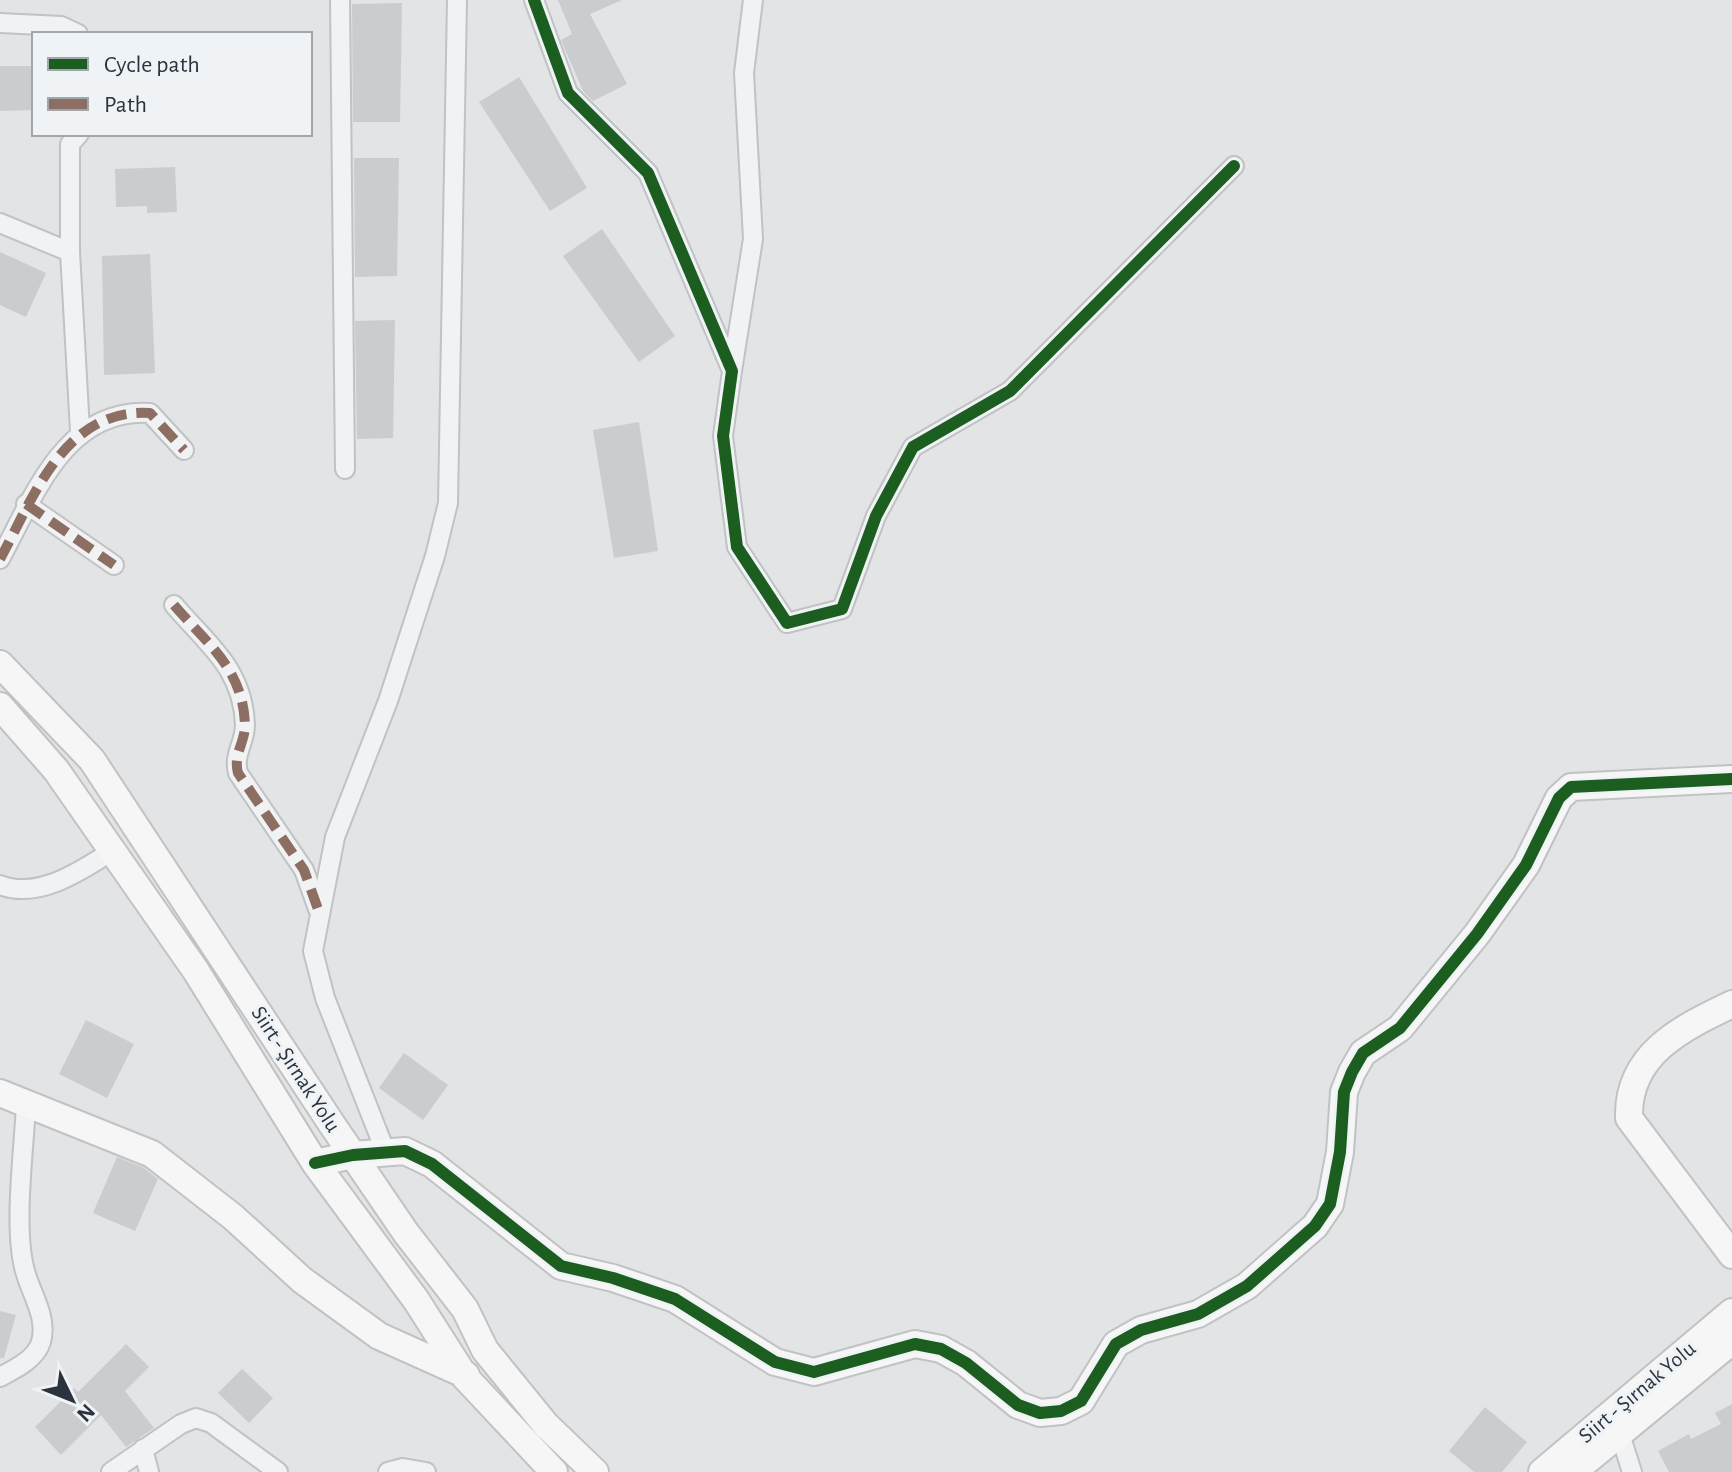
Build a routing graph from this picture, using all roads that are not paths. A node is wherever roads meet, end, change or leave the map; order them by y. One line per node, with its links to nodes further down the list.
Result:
1 (340, 0): 14 (street)
2 (457, 0): 24 (street)
3 (534, 0): 11 (street)
4 (753, 0): 11 (street)
5 (0, 23): 6 (street)
6 (74, 32)
7 (77, 136): 10 (street)
8 (1234, 166): 11 (street)
9 (0, 223): 10 (street)
10 (70, 252): 12 (street)
11 (732, 371)
12 (80, 431): 13 (street); 15 (street)
13 (184, 450)
14 (345, 469)
15 (26, 504): 16 (street); 17 (street)
16 (0, 559)
17 (114, 565)
18 (174, 605): 24 (street)
19 (0, 664): 29 (street, Siirt - Şırnak Yolu)
20 (0, 706): 22 (street, Siirt - Şırnak Yolu)
21 (1732, 779): 28 (street)
22 (112, 851): 23 (street); 30 (street, Siirt - Şırnak Yolu)
23 (0, 885)
24 (319, 912): 28 (street)
25 (1732, 1004): 31 (street)
26 (0, 1093): 27 (street)
27 (26, 1104): 35 (street); 36 (street)
28 (386, 1153): 29 (street)
29 (353, 1155): 30 (street); 34 (street, Siirt - Şırnak Yolu)
30 (315, 1163): 36 (street, Siirt - Şırnak Yolu)
31 (1732, 1255)
32 (1732, 1312): 46 (street, Siirt - Şırnak Yolu)
33 (1732, 1341): 37 (street, Siirt - Şırnak Yolu)
34 (485, 1350): 36 (street); 45 (street, Siirt - Şırnak Yolu)
35 (0, 1377)
36 (465, 1377): 44 (street, Siirt - Şırnak Yolu)
37 (1620, 1434): 47 (street, Siirt - Şırnak Yolu); 48 (street)
38 (143, 1449): 39 (street); 40 (street); 41 (street)
39 (111, 1472)
40 (149, 1472)
41 (278, 1472)
42 (388, 1472): 43 (street)
43 (426, 1472)
44 (554, 1472)
45 (595, 1472)
46 (1542, 1472)
47 (1573, 1472)
48 (1632, 1472)

